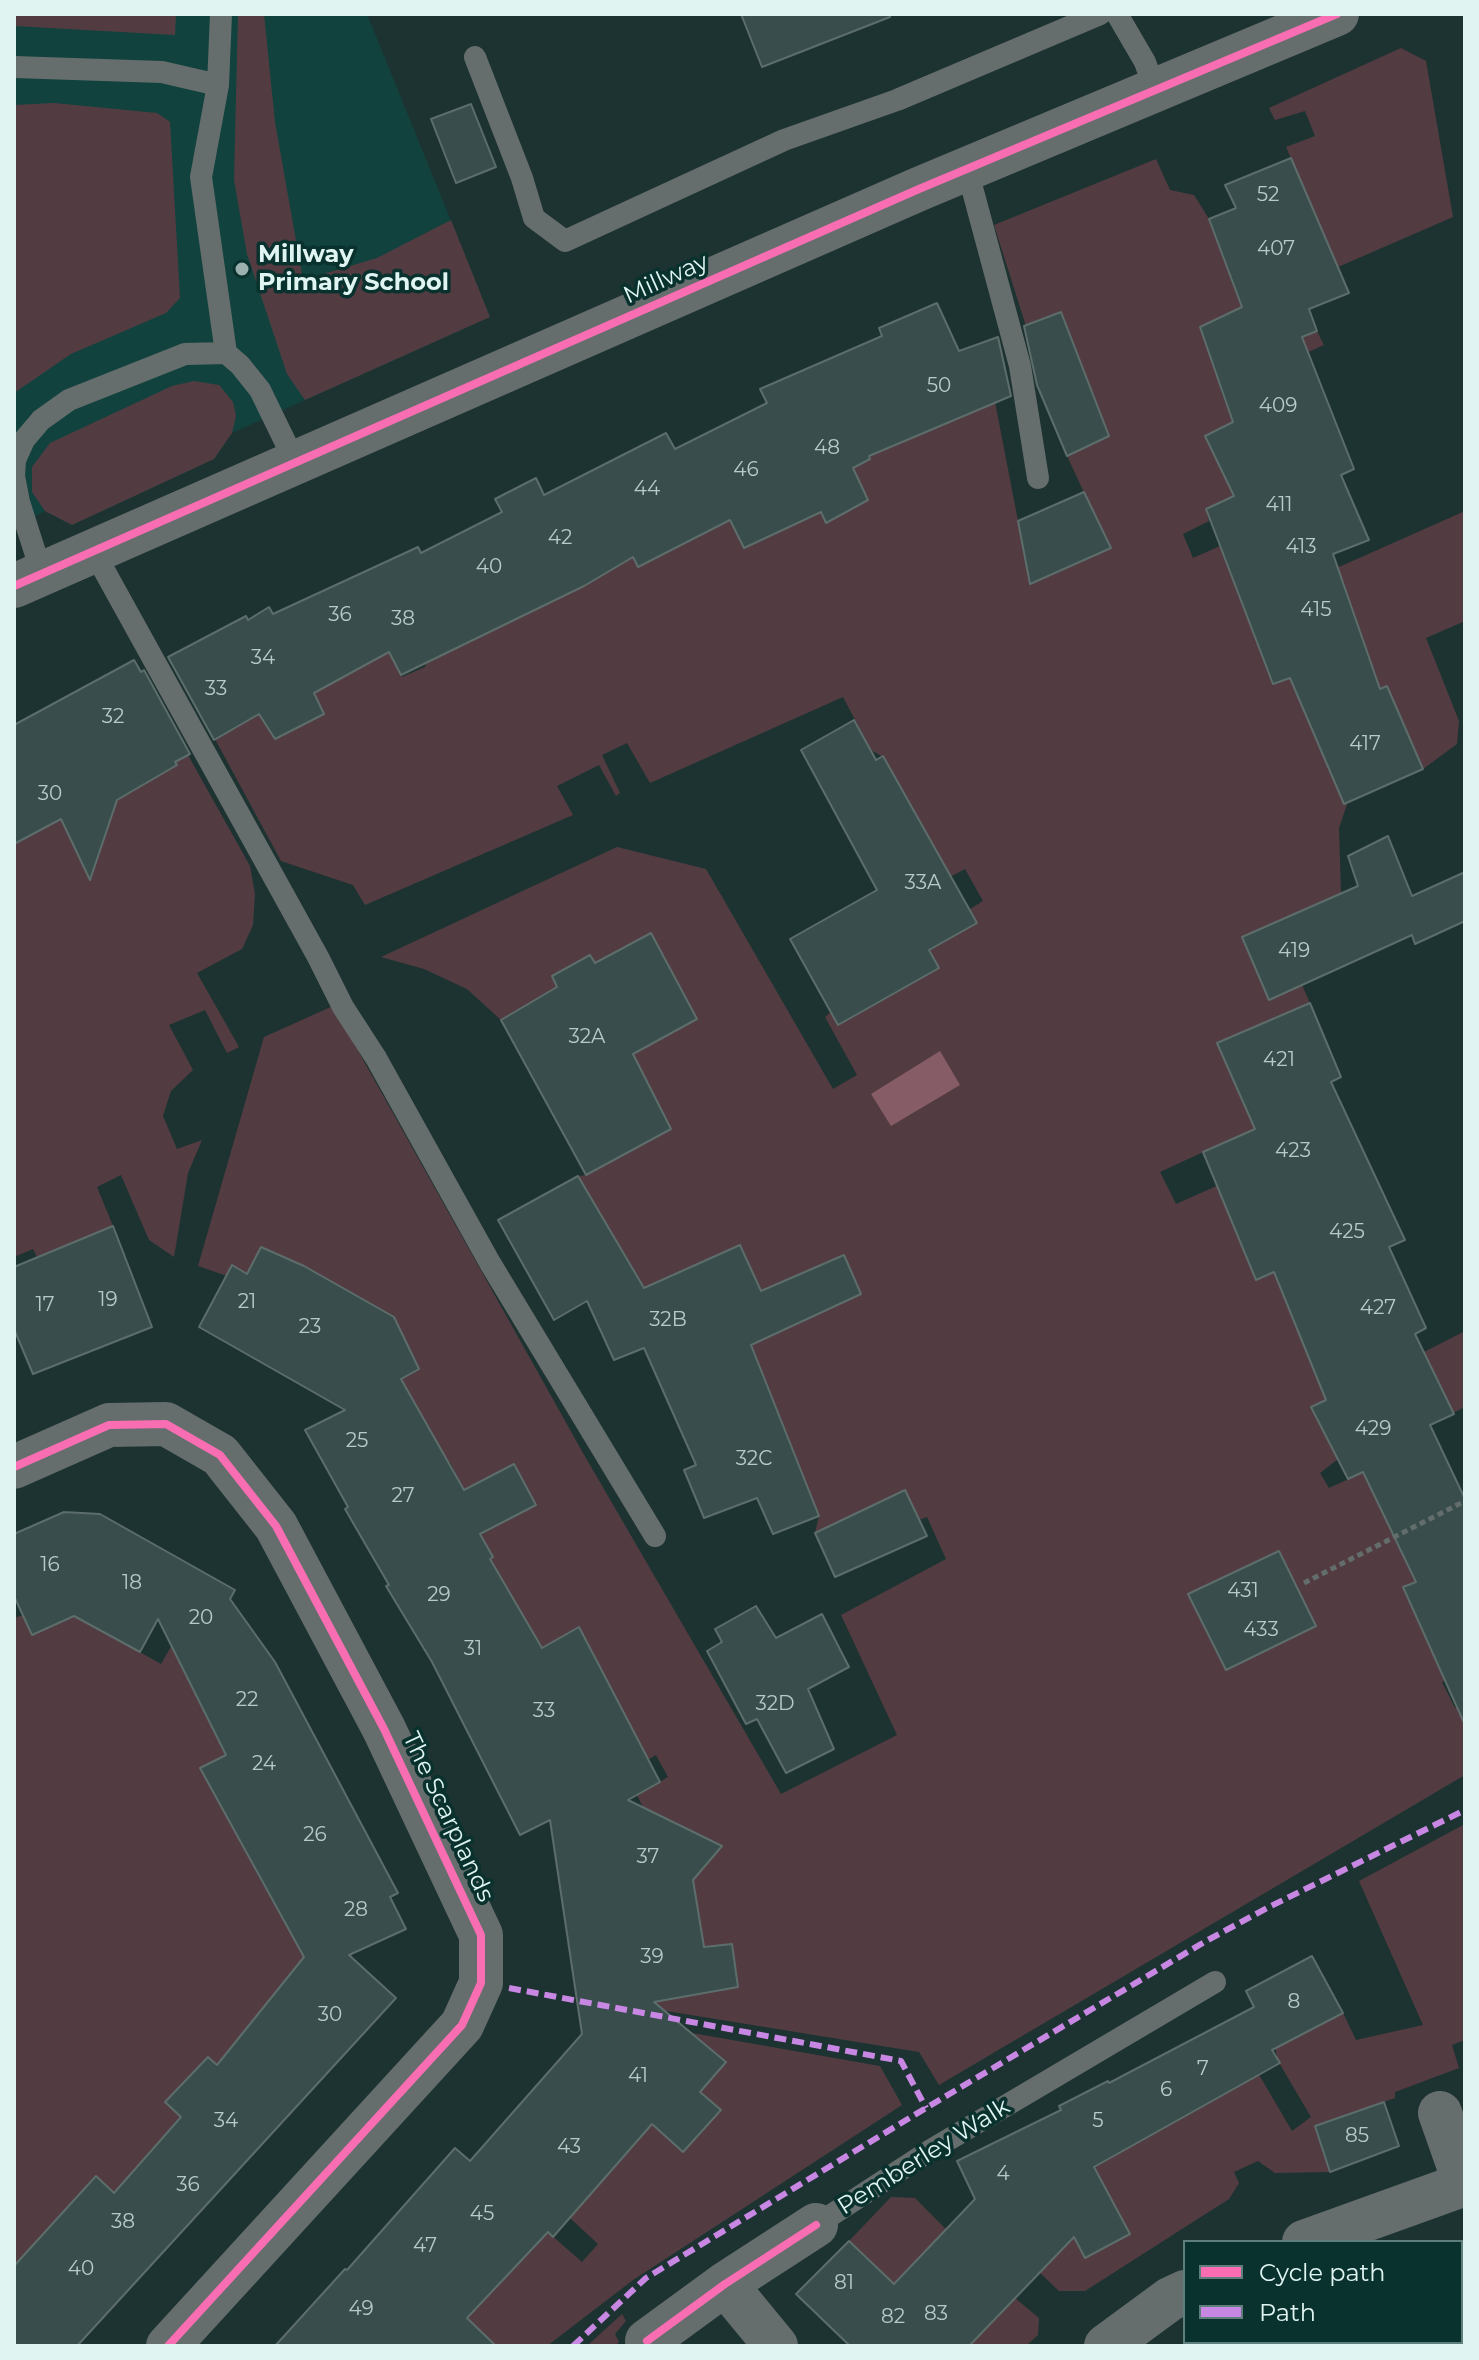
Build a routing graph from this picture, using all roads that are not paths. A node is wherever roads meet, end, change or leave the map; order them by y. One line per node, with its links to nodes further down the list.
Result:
1 (221, 14): 7 (lane)
2 (1100, 14): 5 (lane)
3 (1117, 14): 8 (lane)
4 (1337, 14): 8 (street, Millway)
5 (475, 57)
6 (14, 67): 7 (lane)
7 (218, 85): 10 (lane)
8 (1155, 90): 9 (street, Millway)
9 (967, 169): 11 (street, Millway); 12 (lane)
10 (226, 353): 11 (lane); 14 (lane)
11 (296, 464): 13 (street, Millway)
12 (1038, 478)
13 (94, 552): 14 (street, Millway); 16 (lane)
14 (28, 580)
15 (14, 1467): 25 (street, The Scarplands)
16 (655, 1536)
17 (1215, 1982): 20 (lane, Pemberley Walk)
18 (1440, 2113): 19 (street)
19 (1465, 2184): 21 (street)
20 (816, 2225): 22 (street, Pemberley Walk)
21 (1331, 2237)
22 (725, 2284): 24 (street, Pemberley Walk); 26 (street)
23 (1183, 2293): 27 (street)
24 (645, 2344)
25 (168, 2346)
26 (776, 2346)
27 (1106, 2346)

